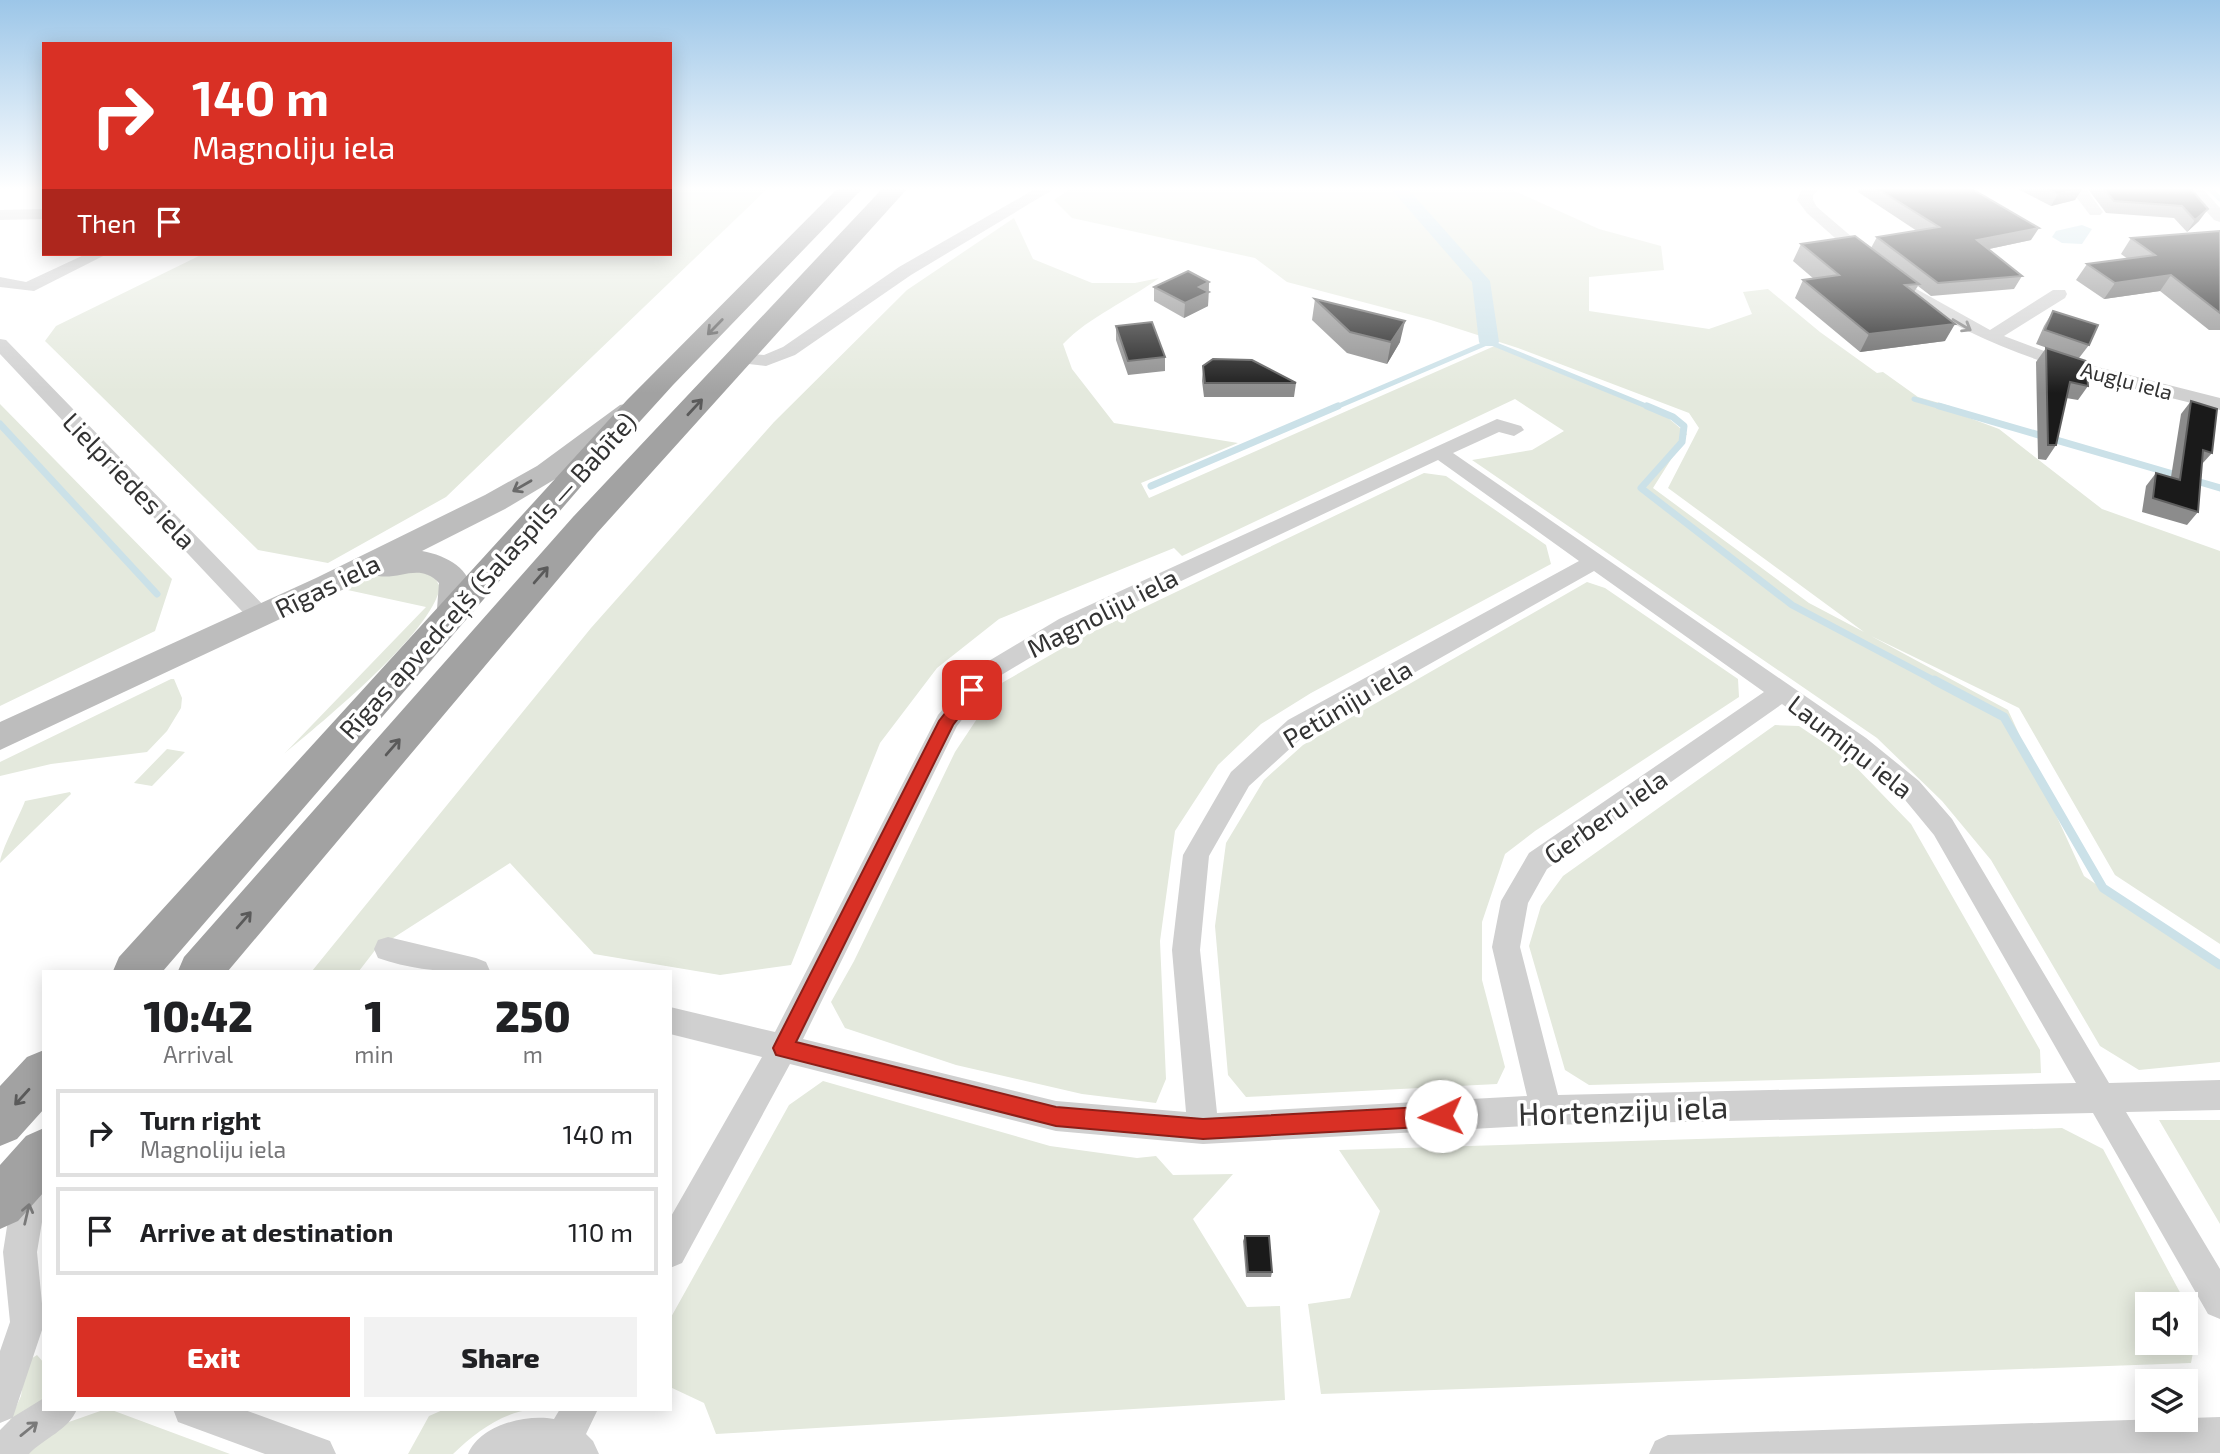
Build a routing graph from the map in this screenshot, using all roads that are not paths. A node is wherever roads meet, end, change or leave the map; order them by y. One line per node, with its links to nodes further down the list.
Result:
1 (93, 257): 7 (street)
2 (784, 257): 14 (highway, Rīgas apvedceļš (Salaspils — Babīte), one-way to 14)
3 (833, 257): 12 (highway, Rīgas apvedceļš (Salaspils — Babīte))
4 (930, 257): 12 (street)
5 (1866, 257): 10 (street, Augļu iela, one-way to 10)
6 (0, 282): 7 (street)
7 (28, 287): 9 (street)
8 (2059, 294): 10 (street)
9 (0, 301)
10 (1990, 337): 13 (street, Augļu iela)
11 (0, 344): 20 (street, Lielpriedes iela)
12 (740, 358): 25 (highway, Rīgas apvedceļš (Salaspils — Babīte), one-way to 12)
13 (2220, 404)
14 (639, 405): 18 (main road, Rīgas iela, one-way to 18); 19 (highway, Rīgas apvedceļš (Salaspils — Babīte))
15 (1514, 430): 16 (street, Magnoliju iela)
16 (1439, 452): 17 (street, Laumiņu iela); 28 (street, Magnoliju iela)
17 (1595, 561): 21 (street, Laumiņu iela); 34 (street, Petūniju iela)
18 (345, 578): 19 (main road); 20 (main road, Rīgas iela)
19 (453, 609): 24 (highway, Rīgas apvedceļš (Salaspils — Babīte))
20 (261, 617): 22 (main road, Rīgas iela)
21 (1782, 692): 31 (street, Laumiņu iela); 32 (street, Gerberu iela)
22 (0, 737)
23 (388, 949): 26 (street)
24 (136, 970)
25 (201, 970)
26 (472, 970)
27 (672, 1020): 28 (street, Hortenziju iela)
28 (783, 1048): 34 (street, Hortenziju iela); 38 (street, Magnoliju iela)
29 (42, 1075): 33 (highway, one-way to 33)
30 (2220, 1095): 31 (street, Hortenziju iela)
31 (2101, 1098): 32 (street, Hortenziju iela); 39 (street, Laumiņu iela)
32 (1546, 1110): 34 (street, Hortenziju iela)
33 (0, 1122)
34 (1203, 1129)
35 (42, 1155): 37 (highway)
36 (42, 1160): 40 (street, one-way to 36)
37 (0, 1203)
38 (672, 1247)
39 (2220, 1302)
40 (35, 1330): 41 (street)
41 (0, 1405)
42 (56, 1411): 46 (street, one-way to 42)
43 (197, 1411): 47 (street)
44 (575, 1434): 48 (street)
45 (2220, 1435): 49 (street)
46 (3, 1454)
47 (317, 1454)
48 (487, 1454)
49 (1668, 1454)

